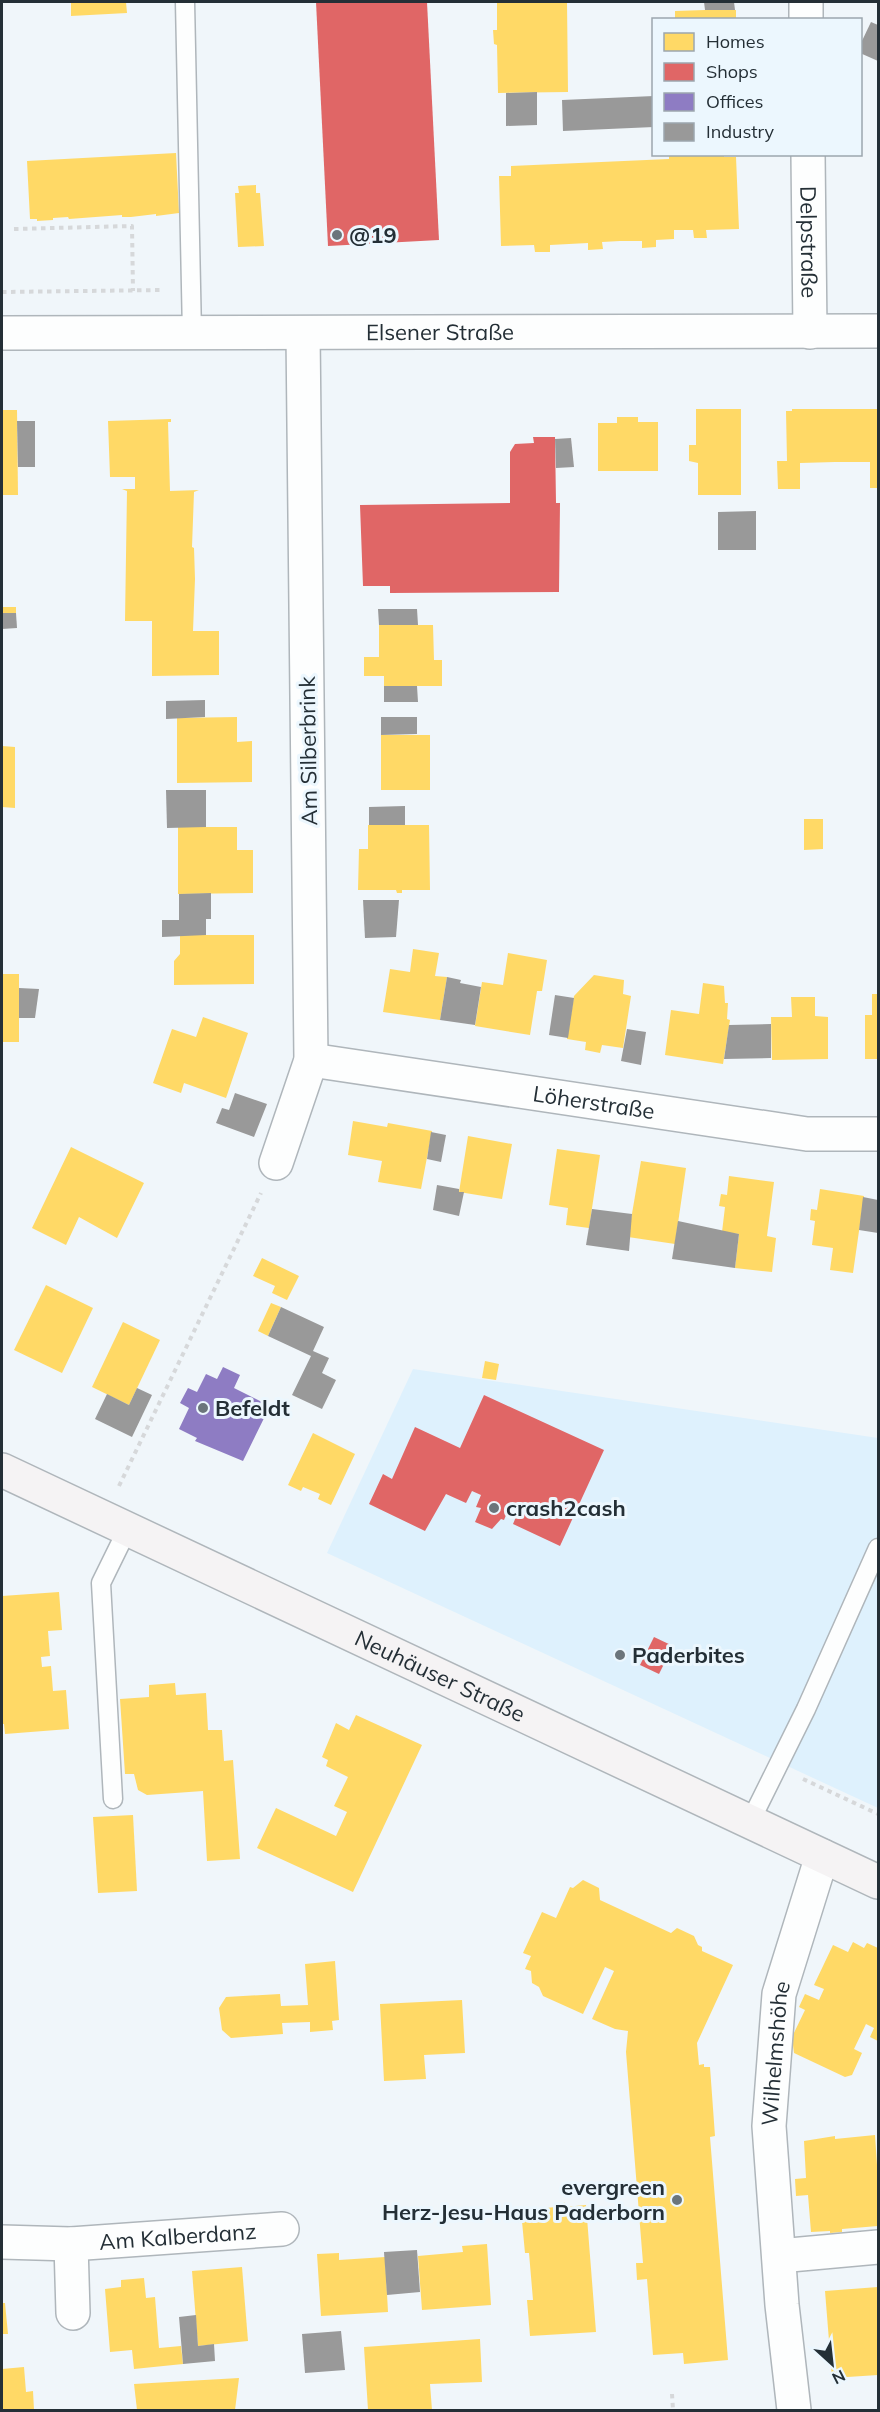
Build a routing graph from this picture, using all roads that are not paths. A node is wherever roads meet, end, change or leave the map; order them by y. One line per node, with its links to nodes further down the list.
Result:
1 (185, 2): 9 (lane)
2 (806, 2): 3 (street)
3 (806, 18)
4 (808, 156): 6 (street, Delpstraße)
5 (879, 331): 6 (street, Elsener Straße)
6 (810, 332): 8 (street, Elsener Straße)
7 (2, 333): 9 (street, Elsener Straße)
8 (303, 333): 9 (street, Elsener Straße); 10 (street, Am Silberbrink)
9 (192, 334)
10 (311, 1060): 11 (street, Löherstraße); 12 (street, Am Silberbrink)
11 (879, 1134)
12 (276, 1163)
13 (2, 1470): 14 (main road, Neuhäuser Straße)
14 (116, 1522): 16 (lane); 17 (main road, Neuhäuser Straße)
15 (879, 1548): 17 (lane)
16 (113, 1799)
17 (750, 1822): 18 (main road, Neuhäuser Straße)
18 (822, 1856): 19 (main road, Neuhäuser Straße); 24 (street, Wilhelmshöhe)
19 (879, 1882)
20 (282, 2229): 22 (street, Am Kalberdanz)
21 (2, 2242): 22 (street, Am Kalberdanz)
22 (71, 2244): 25 (street, Am Kalberdanz)
23 (879, 2247): 24 (street)
24 (778, 2256): 26 (street, Wilhelmshöhe)
25 (73, 2313)
26 (794, 2410)

